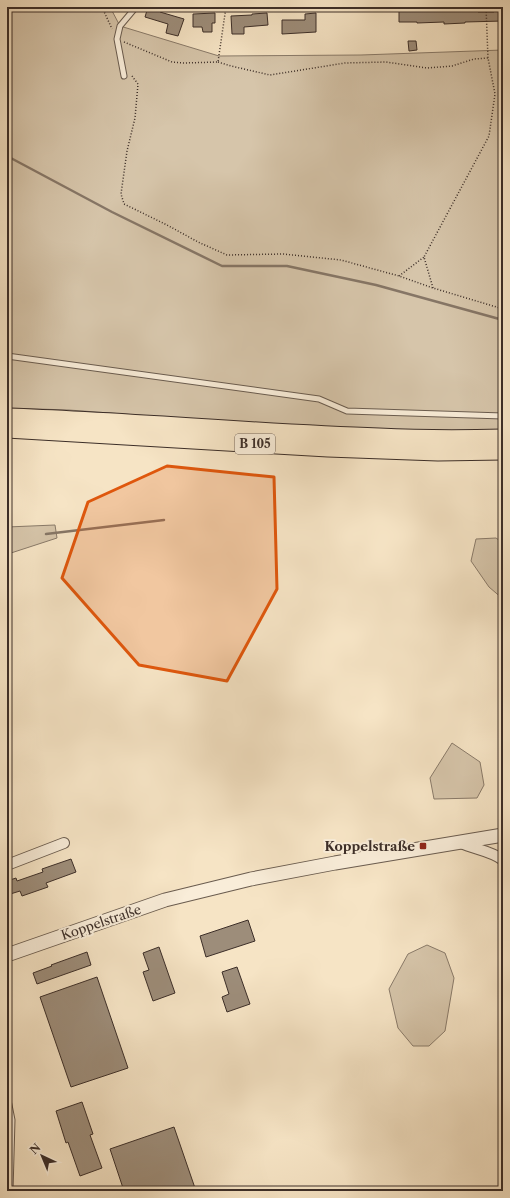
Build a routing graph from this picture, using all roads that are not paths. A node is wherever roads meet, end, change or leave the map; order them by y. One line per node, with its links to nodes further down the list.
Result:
1 (136, 7): 2 (lane)
2 (124, 76)
3 (7, 356): 4 (lane)
4 (503, 416)
5 (7, 417): 7 (highway, B 105)
6 (7, 429): 8 (highway, B 105)
7 (503, 438)
8 (503, 451)
9 (503, 835): 11 (street, Koppelstraße)
10 (64, 843): 13 (street)
11 (461, 843): 12 (street); 14 (street, Koppelstraße)
12 (503, 860)
13 (7, 865)
14 (7, 955)
15 (7, 1095): 16 (lane)
16 (10, 1191)

